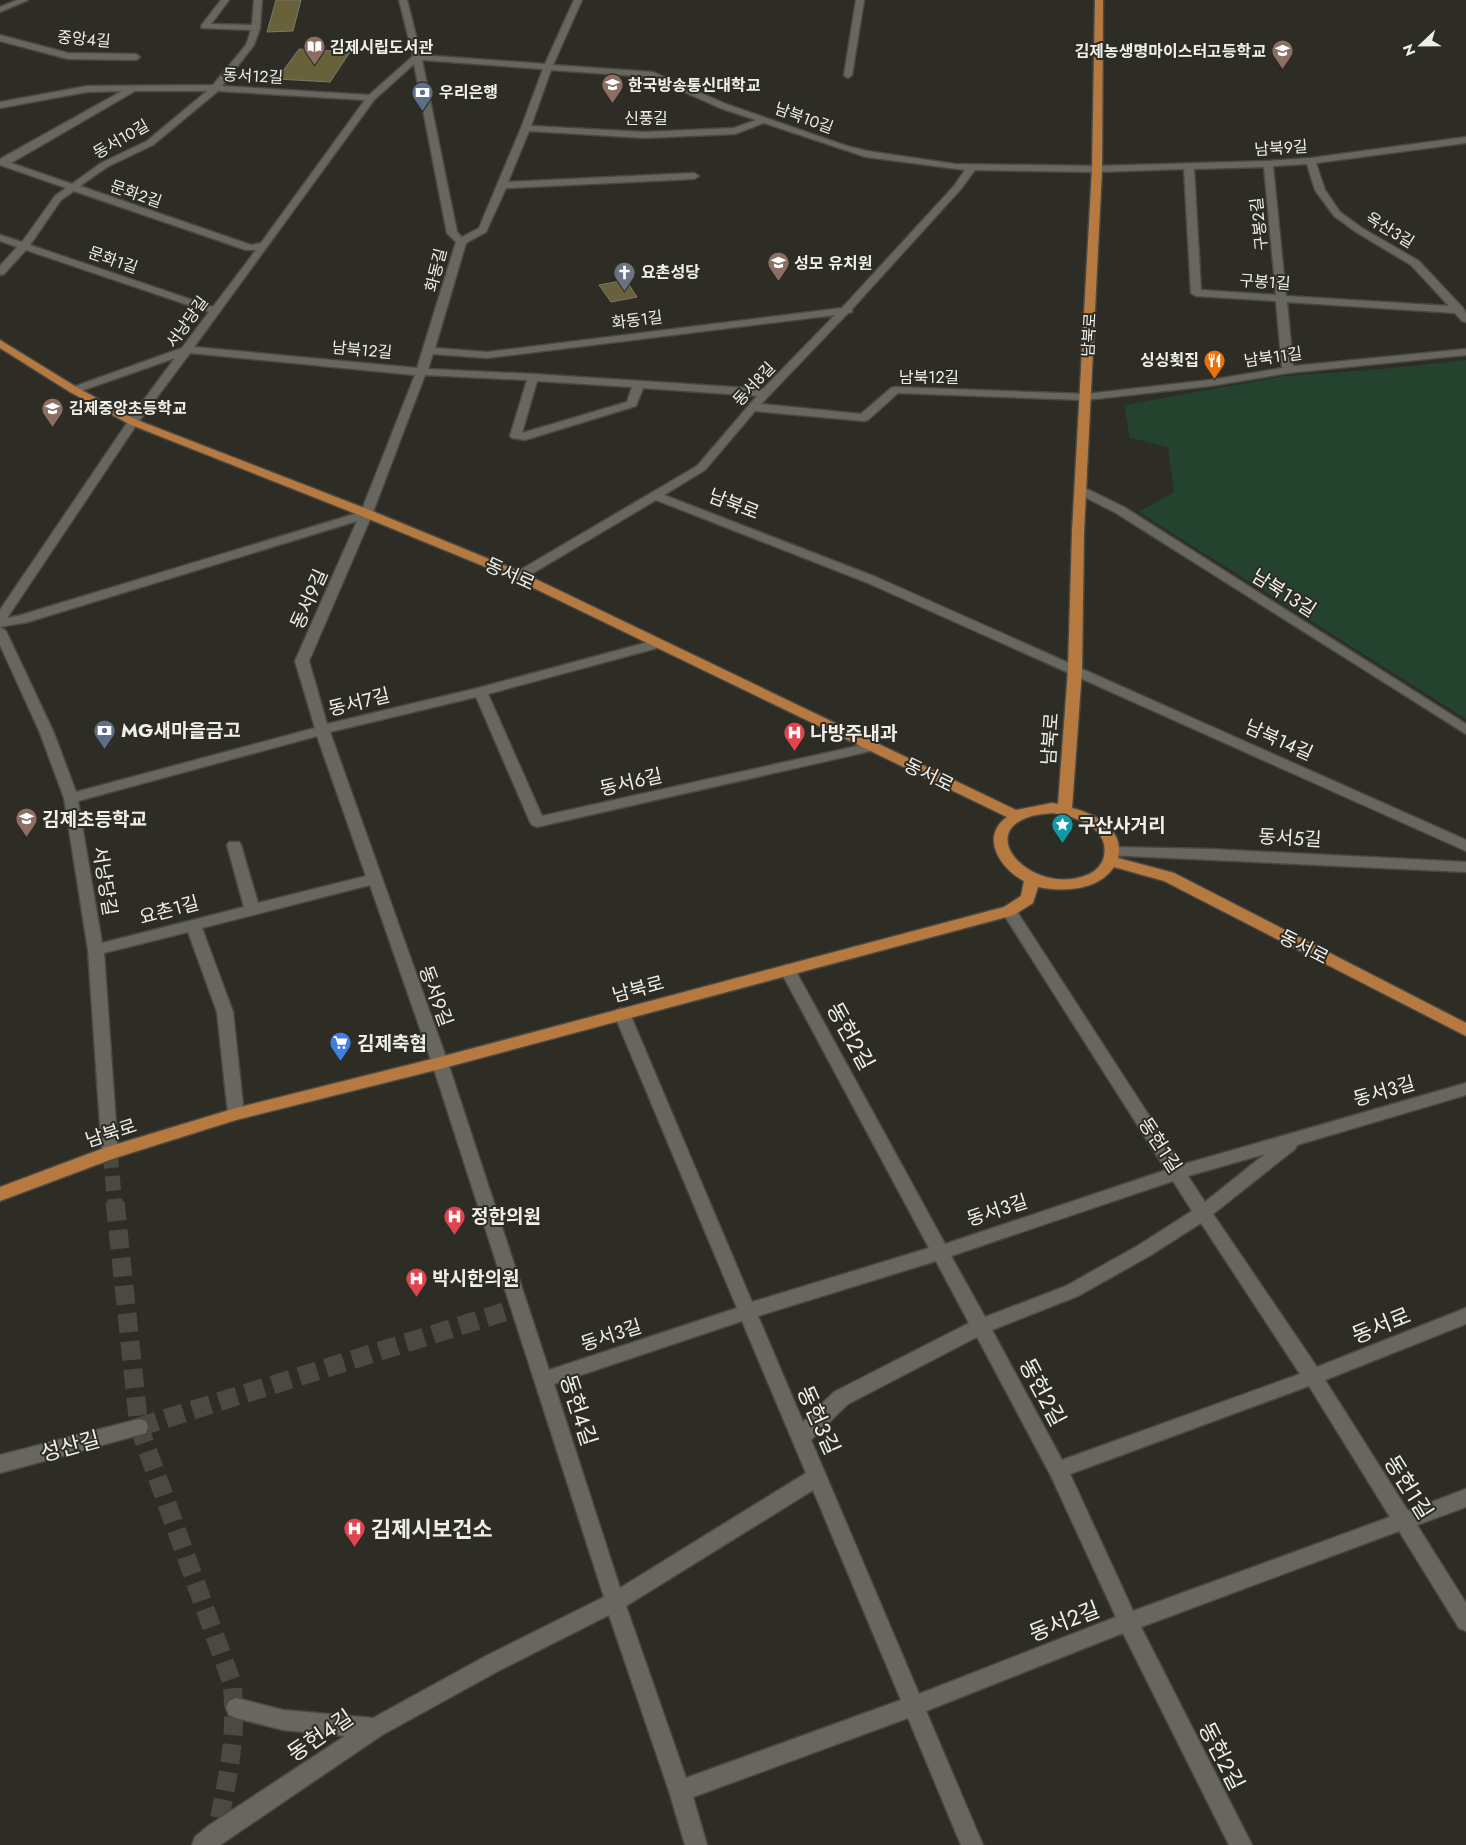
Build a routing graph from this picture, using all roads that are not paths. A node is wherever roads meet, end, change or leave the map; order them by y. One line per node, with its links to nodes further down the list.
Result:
1 (24, 0): 8 (street)
2 (226, 0): 9 (street)
3 (258, 0): 9 (street, 동서10길)
4 (402, 0): 12 (street, 화동길)
5 (578, 0): 13 (street)
6 (860, 0): 14 (street)
7 (1099, 0): 27 (main road, 남북로)
8 (0, 10)
9 (256, 28): 16 (street, 동서10길)
10 (0, 38): 11 (street, 중앙4길)
11 (136, 57)
12 (417, 57): 13 (street, 남북10길); 17 (street, 서낭당길); 32 (street, 화동길)
13 (548, 66): 19 (street, 남북10길); 20 (street)
14 (848, 75)
15 (134, 88): 16 (street, 동서12길); 18 (street, 동서12길); 22 (street, 동서12길)
16 (216, 88): 17 (street, 동서12길); 30 (street, 동서10길)
17 (371, 98): 34 (street, 서낭당길)
18 (0, 105)
19 (765, 120): 20 (street, 신풍길); 25 (street, 남북10길)
20 (526, 128): 29 (street)
21 (1466, 140): 23 (street, 남북9길)
22 (2, 162): 30 (street, 문화2길)
23 (1310, 162): 24 (street, 남북9길); 39 (street, 옥산3길)
24 (1268, 164): 26 (street, 남북9길); 36 (street, 구봉2길)
25 (972, 166): 27 (street, 남북10길); 37 (street, 동서8길)
26 (1190, 167): 27 (street, 남북9길); 36 (street, 구봉1길)
27 (1097, 169): 50 (main road, 남북로)
28 (694, 176): 29 (street)
29 (501, 185): 32 (street)
30 (71, 188): 33 (street, 동서10길); 34 (street, 문화2길)
31 (0, 238): 33 (street, 문화1길)
32 (461, 241): 42 (street, 화동길)
33 (24, 246): 35 (street, 동서10길); 38 (street, 문화1길)
34 (264, 246): 38 (street, 서낭당길)
35 (0, 272)
36 (1282, 299): 39 (street, 구봉1길); 44 (street, 구봉2길)
37 (848, 310): 42 (street, 화동1길); 49 (street, 동서8길)
38 (216, 311): 41 (street, 서낭당길)
39 (1462, 315)
40 (0, 343): 48 (main road, 동서로)
41 (188, 350): 45 (street, 남북12길); 48 (street); 52 (street, 서낭당길)
42 (430, 351): 45 (street, 화동길)
43 (1466, 352): 44 (street, 남북11길)
44 (1288, 370): 50 (street, 남북11길)
45 (422, 372): 46 (street, 남북12길); 55 (street, 화동길)
46 (533, 377): 47 (street, 남북12길); 47 (street)
47 (639, 384): 49 (street, 남북12길)
48 (74, 390): 52 (main road, 동서로)
49 (766, 393): 51 (street, 동서8길)
50 (1086, 398): 51 (street, 남북12길); 53 (main road, 남북로)
51 (752, 407): 54 (street, 동서8길)
52 (133, 422): 55 (main road, 동서로); 57 (street, 서낭당길)
53 (1081, 490): 61 (main road, 남북로); 64 (street, 남북13길)
54 (654, 495): 56 (street, 동서8길); 61 (street, 남북로)
55 (368, 514): 56 (main road, 동서로); 58 (street); 63 (street, 동서9길)
56 (519, 576): 60 (main road, 동서로)
57 (0, 619)
58 (0, 623)
59 (0, 631): 66 (street, 서낭당길)
60 (656, 644): 62 (street, 동서7길); 65 (main road, 동서로)
61 (1075, 670): 67 (main road, 남북로); 70 (street, 남북14길)
62 (480, 692): 63 (street, 동서7길); 65 (street, 동서6길)
63 (322, 730): 66 (street, 동서7길); 73 (street, 동서9길)
64 (1466, 730)
65 (871, 747): 68 (main road, 동서로)
66 (71, 798): 78 (street, 서낭당길)
67 (1065, 810): 68 (main road); 71 (main road)
68 (1016, 816): 74 (main road)
69 (234, 845): 75 (street)
70 (1466, 846)
71 (1111, 857): 72 (street, 동서5길); 74 (main road); 81 (main road, 동서로)
72 (1466, 867)
73 (374, 879): 75 (street, 요촌1길); 82 (street, 동서9길)
74 (1032, 880): 76 (main road, 남북로)
75 (252, 909): 77 (street, 요촌1길)
76 (1009, 911): 79 (main road, 남북로); 87 (street, 동헌1길)
77 (193, 924): 78 (street, 요촌1길); 84 (street)
78 (96, 950): 86 (street, 서낭당길)
79 (788, 970): 80 (main road, 남북로); 90 (street, 동헌2길)
80 (622, 1014): 82 (main road, 남북로); 91 (street, 동헌3길)
81 (1466, 1030)
82 (440, 1063): 84 (main road, 남북로); 95 (street, 동헌4길)
83 (1466, 1089): 85 (street, 동서3길)
84 (236, 1114): 86 (main road, 남북로)
85 (1295, 1139): 87 (street, 동서3길); 89 (street)
86 (110, 1153): 88 (main road, 남북로)
87 (1177, 1173): 89 (street, 동헌1길); 90 (street, 동서3길)
88 (0, 1194)
89 (1203, 1213): 93 (street); 94 (street, 동헌1길)
90 (941, 1252): 91 (street, 동서3길); 93 (street, 동헌2길)
91 (746, 1312): 95 (street, 동서3길); 97 (street, 동헌3길)
92 (1466, 1316): 94 (street, 동서로)
93 (981, 1326): 97 (street); 99 (street, 동헌2길)
94 (1313, 1377): 99 (street); 102 (street, 동헌1길)
95 (543, 1380): 103 (street, 동헌4길)
96 (139, 1426): 98 (street, 성산길)
97 (801, 1437): 100 (street, 동헌3길)
98 (0, 1464)
99 (1058, 1470): 105 (street, 동헌2길)
100 (818, 1476): 103 (street, 동헌4길); 106 (street, 동헌3길)
101 (1466, 1498): 102 (street, 동서2길)
102 (1403, 1522): 104 (street, 동헌1길); 105 (street, 동서2길)
103 (615, 1602): 108 (street, 동헌4길); 109 (street, 동헌4길)
104 (1466, 1621)
105 (1128, 1622): 106 (street, 동서2길); 113 (street, 동헌2길)
106 (912, 1706): 109 (street, 동서2길); 112 (street, 동헌3길)
107 (236, 1708): 108 (street)
108 (375, 1728): 110 (street, 동헌4길)
109 (680, 1791): 111 (street, 동헌4길)
110 (211, 1842)
111 (696, 1845)
112 (972, 1845)
113 (1241, 1845)

